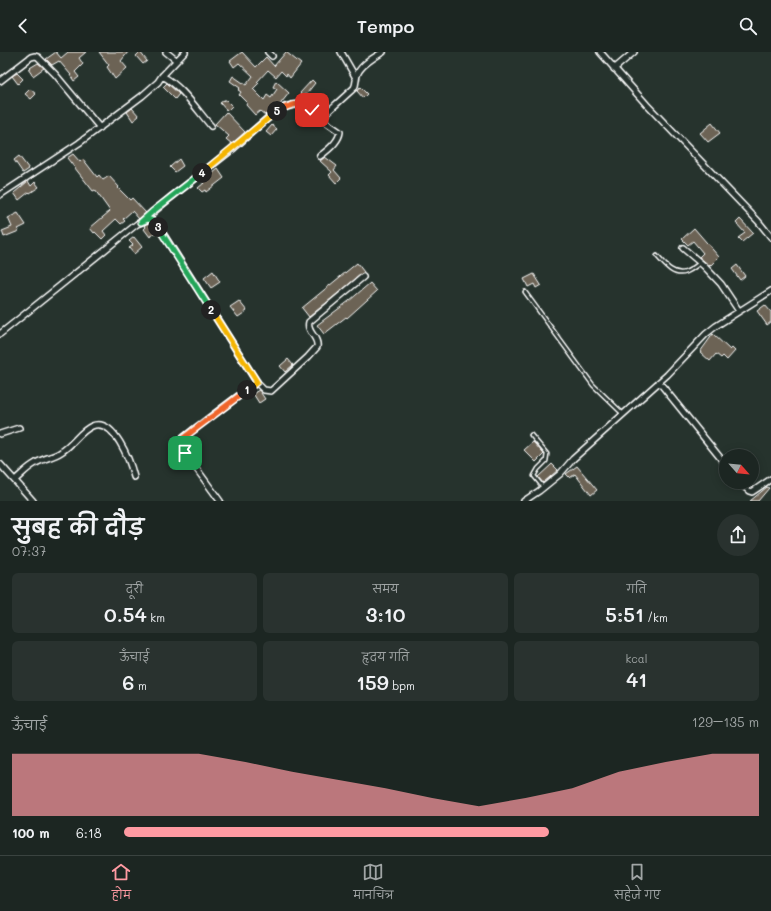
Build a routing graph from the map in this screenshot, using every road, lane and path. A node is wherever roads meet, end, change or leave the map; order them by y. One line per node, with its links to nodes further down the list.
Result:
1 (166, 52): 7 (street)
2 (185, 52): 7 (street)
3 (341, 52): 10 (street)
4 (383, 52): 10 (street)
5 (600, 52): 8 (street)
6 (634, 52): 8 (street)
7 (176, 60): 9 (street)
8 (618, 65): 18 (street)
9 (162, 76): 13 (street); 14 (street)
10 (356, 78): 12 (street)
11 (0, 81): 14 (street)
12 (321, 118): 15 (street); 17 (street)
13 (211, 126)
14 (100, 128): 16 (street)
15 (320, 156)
16 (0, 195)
17 (141, 222): 26 (street); 27 (street)
18 (771, 237)
19 (683, 248): 21 (street)
20 (657, 256): 21 (lane)
21 (700, 263): 25 (street)
22 (363, 277): 27 (street)
23 (771, 291): 25 (street)
24 (525, 292): 29 (lane)
25 (739, 311): 28 (street)
26 (0, 334)
27 (257, 382): 43 (street)
28 (659, 382): 29 (street); 33 (street)
29 (623, 414): 38 (street)
30 (19, 428): 31 (street)
31 (0, 434)
32 (531, 435): 38 (lane)
33 (719, 456)
34 (0, 464): 36 (street)
35 (134, 477): 36 (street)
36 (15, 480): 42 (street)
37 (770, 483): 39 (street)
38 (543, 488): 44 (street)
39 (759, 488)
40 (746, 489): 41 (street)
41 (758, 489)
42 (33, 501)
43 (220, 501)
44 (524, 501)

